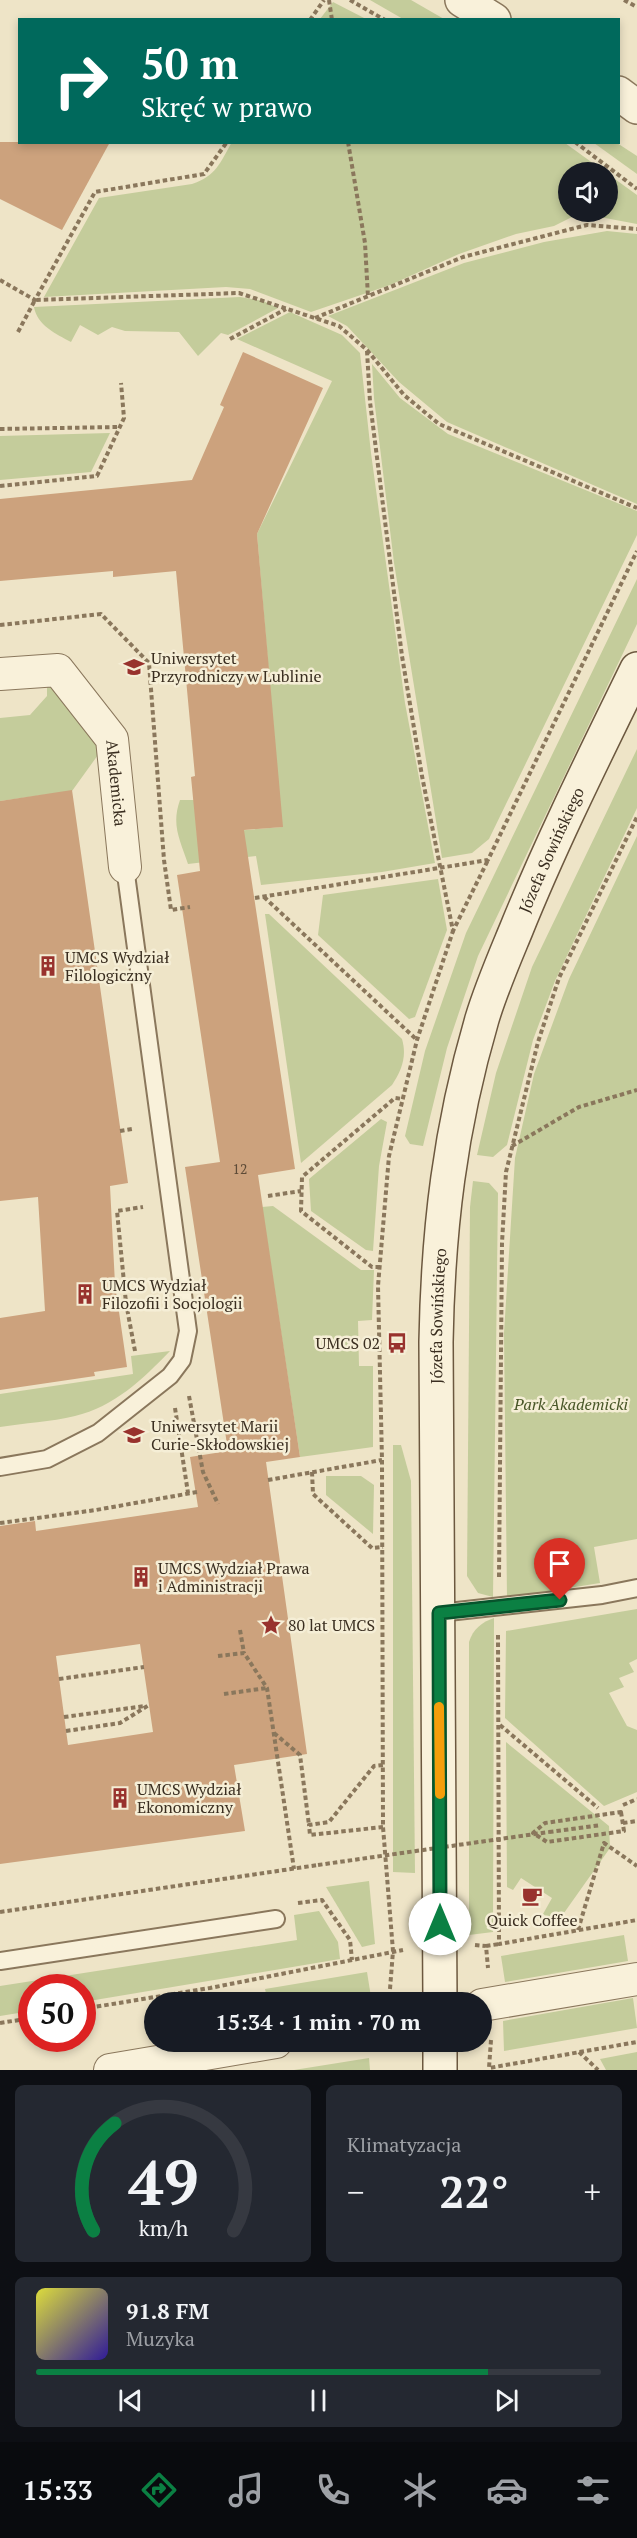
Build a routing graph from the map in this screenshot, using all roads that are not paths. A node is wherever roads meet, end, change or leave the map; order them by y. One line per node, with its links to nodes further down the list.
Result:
1 (462, 0): 2 (main road)
2 (491, 18)
3 (637, 669): 8 (main road, Józefa Sowińskiego)
4 (0, 674): 5 (street, Akademicka)
5 (125, 867): 6 (lane)
6 (0, 1467)
7 (637, 1588): 8 (lane)
8 (439, 1613): 12 (main road, Józefa Sowińskiego)
9 (276, 1919): 10 (lane)
10 (0, 1961)
11 (637, 1979): 13 (street)
12 (440, 1992)
13 (492, 2003)
14 (219, 2052): 16 (street)
15 (440, 2052): 17 (main road)
16 (128, 2068)
17 (440, 2070)

